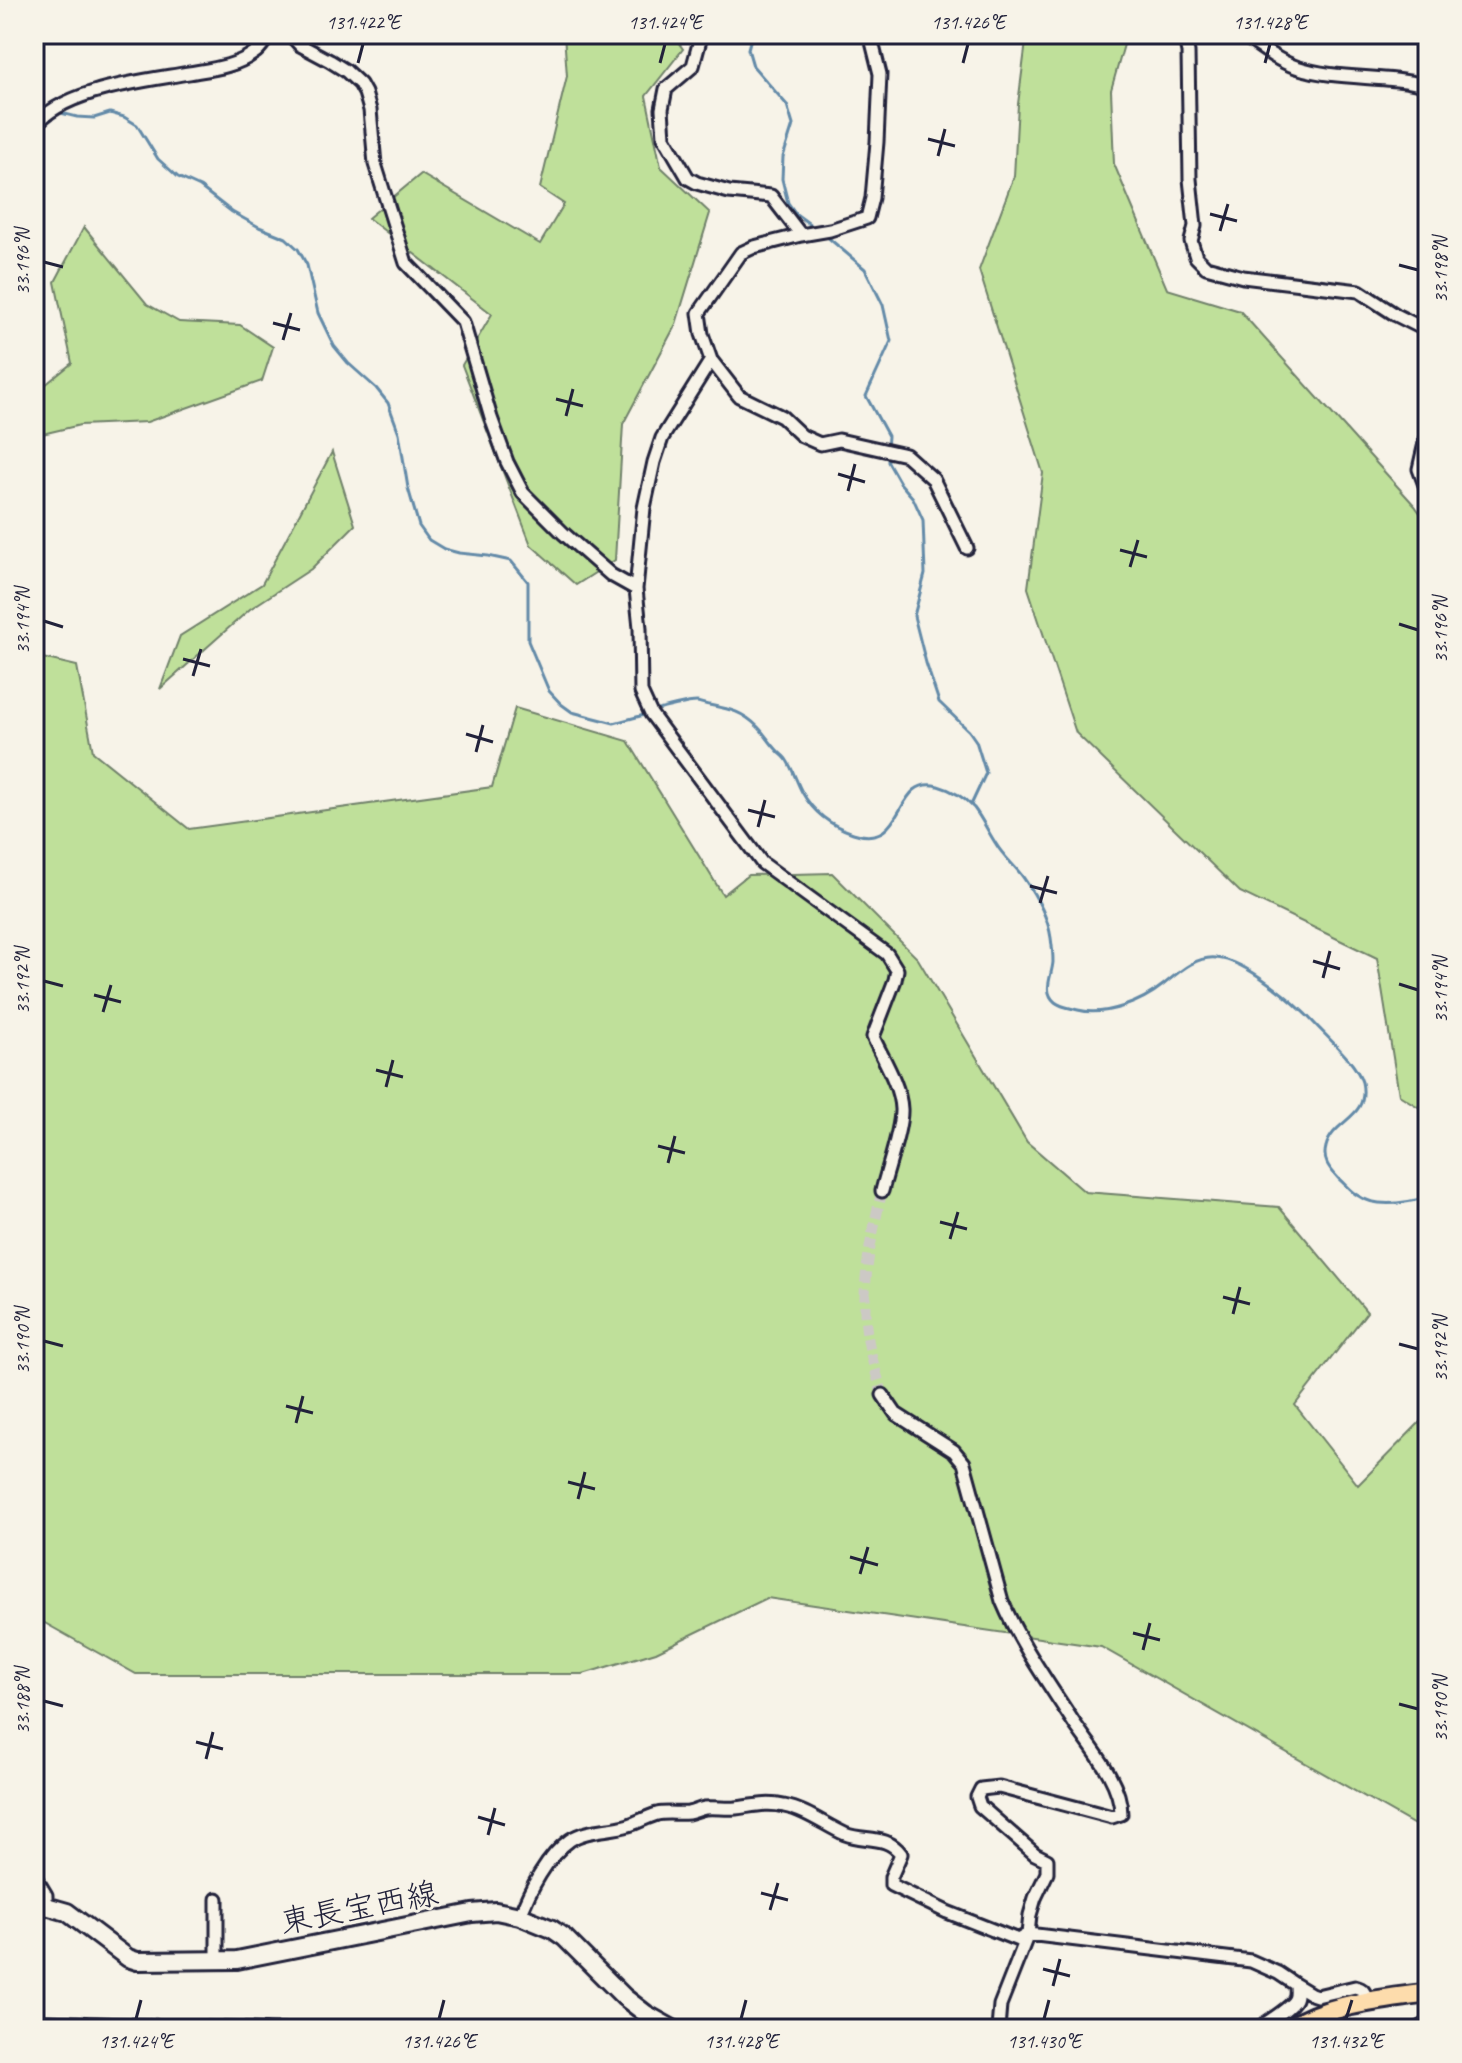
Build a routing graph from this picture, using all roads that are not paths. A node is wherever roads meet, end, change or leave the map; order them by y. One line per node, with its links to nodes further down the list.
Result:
1 (270, 34): 8 (street)
2 (290, 34): 15 (street)
3 (695, 34): 9 (street)
4 (870, 34): 9 (street)
5 (1184, 34): 10 (street)
6 (1242, 34): 7 (street)
7 (1428, 86)
8 (34, 127)
9 (801, 235): 11 (street)
10 (1428, 331)
11 (711, 360): 14 (street); 15 (street)
12 (1428, 430): 13 (street)
13 (1428, 493)
14 (967, 548)
15 (636, 589): 16 (street)
16 (882, 1191)
17 (883, 1395): 22 (street)
18 (34, 1875): 20 (street)
19 (217, 1899): 23 (street)
20 (40, 1906): 23 (main road, 東長宝西線)
21 (520, 1916): 22 (street); 23 (main road, 東長宝西線); 28 (main road, 東長宝西線)
22 (1028, 1934): 24 (street); 29 (street)
23 (217, 1960)
24 (1296, 1985): 26 (street); 30 (street)
25 (1428, 1993): 26 (main road)
26 (1368, 2003): 31 (main road)
27 (1428, 2023): 32 (street)
28 (673, 2029)
29 (998, 2029)
30 (1257, 2029)
31 (1289, 2029)
32 (1418, 2029)

